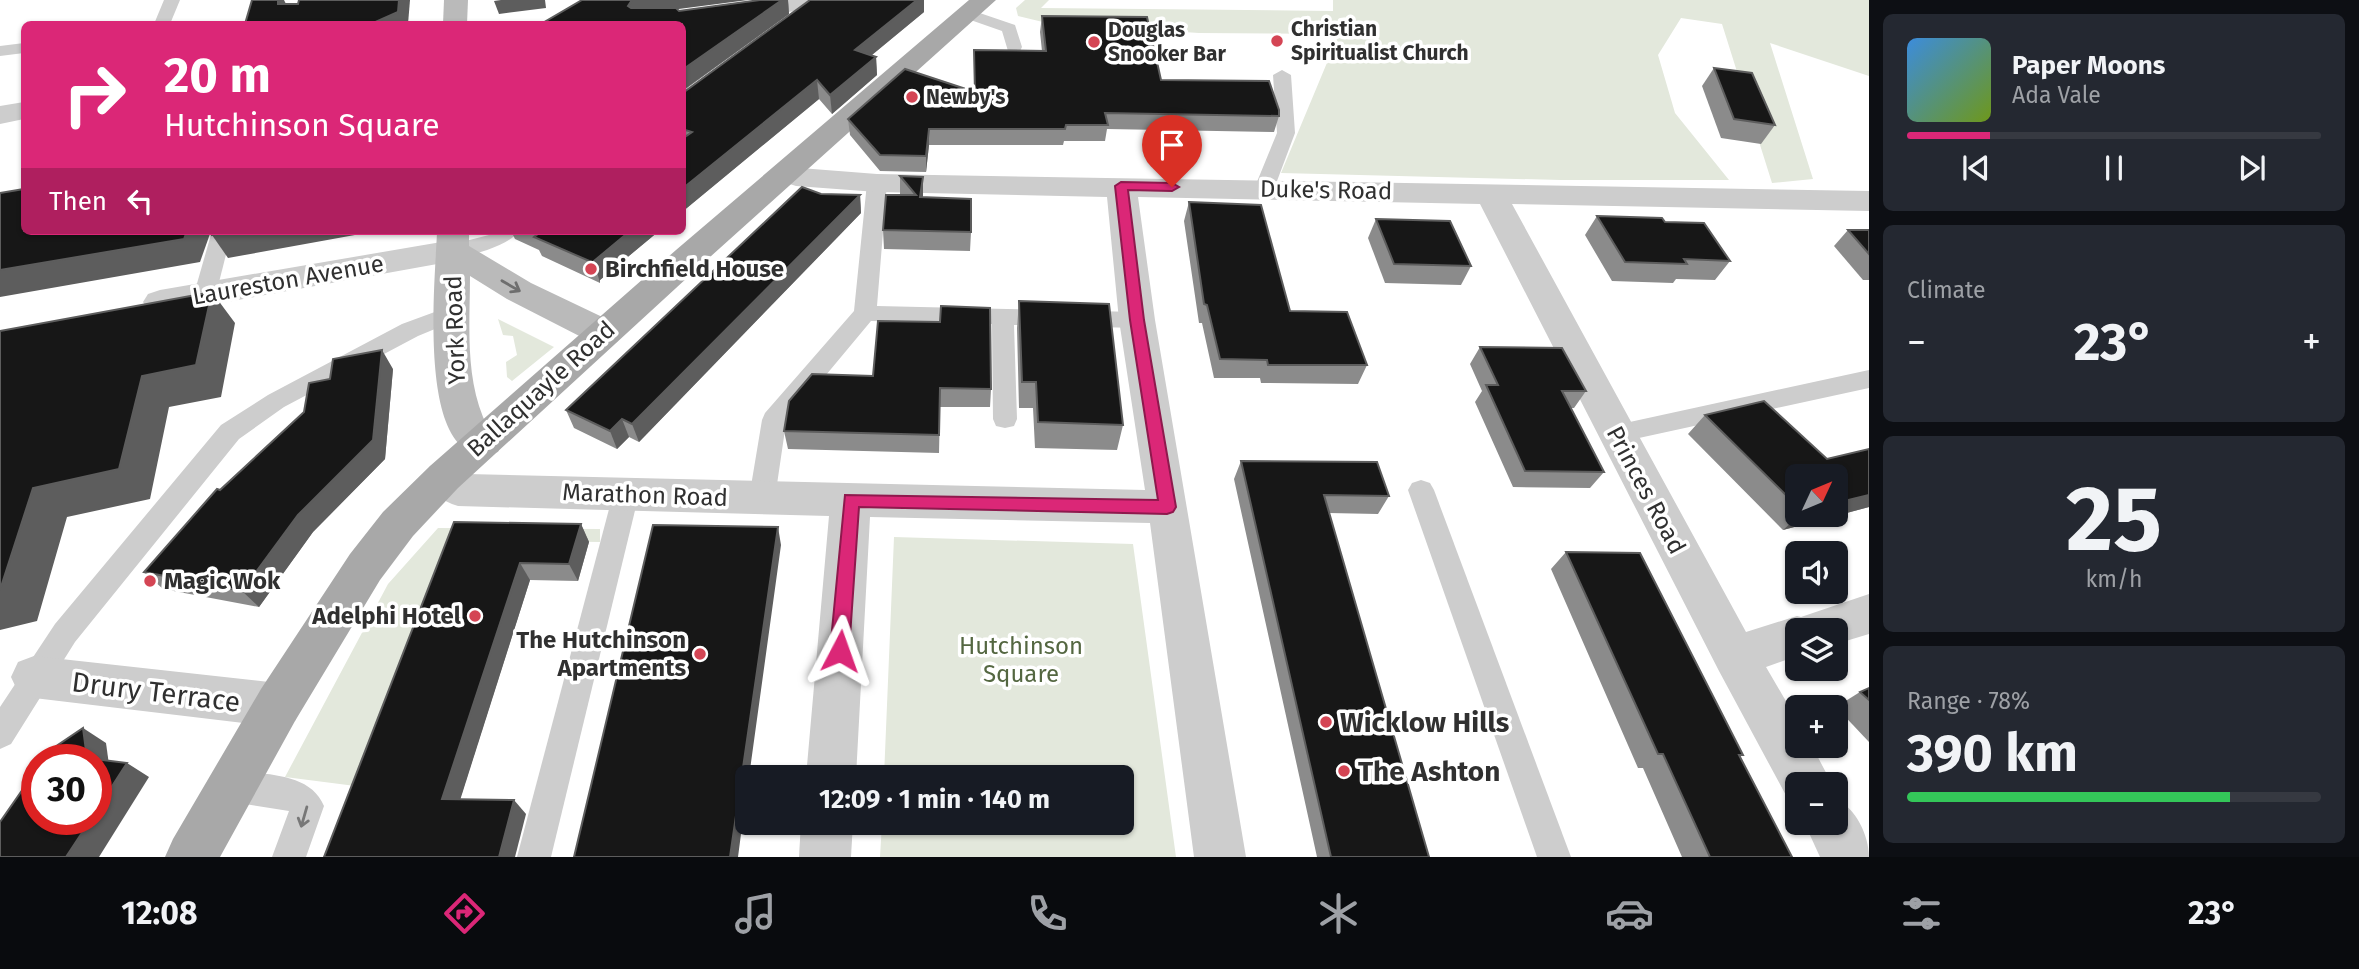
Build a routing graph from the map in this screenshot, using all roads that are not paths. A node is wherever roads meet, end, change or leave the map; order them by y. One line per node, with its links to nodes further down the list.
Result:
1 (172, 0): 5 (lane)
2 (456, 0): 6 (main road)
3 (824, 0): 7 (street); 8 (lane)
4 (976, 7): 9 (lane); 15 (main road, Ballaquayle Road)
5 (163, 21)
6 (455, 21)
7 (670, 21)
8 (795, 21)
9 (1014, 47)
10 (21, 48): 11 (lane)
11 (0, 51)
12 (1282, 75): 18 (lane)
13 (21, 112): 14 (street)
14 (0, 115)
15 (785, 173): 16 (street, Duke's Road); 30 (main road, Ballaquayle Road)
16 (877, 183): 17 (street, Duke's Road); 26 (lane)
17 (1121, 186): 18 (street, Duke's Road); 29 (street)
18 (1264, 189): 19 (street, Duke's Road)
19 (1489, 193): 20 (street, Duke's Road); 33 (street, Princes Road)
20 (1869, 201)
21 (221, 235): 24 (lane)
22 (503, 235): 23 (lane)
23 (453, 241): 24 (street, Laureston Avenue); 27 (main road, York Road); 30 (main road, York Road, one-way to 30)
24 (205, 294): 25 (street, Laureston Avenue)
25 (123, 309)
26 (865, 313): 28 (lane); 38 (lane)
27 (451, 314): 34 (main road, York Road); 45 (lane)
28 (1003, 315): 29 (lane); 32 (lane)
29 (1137, 320): 40 (street)
30 (604, 333): 34 (main road, Ballaquayle Road)
31 (1869, 379): 33 (lane)
32 (1005, 419)
33 (1616, 435): 44 (street, Princes Road)
34 (484, 441): 35 (main road, Ballaquayle Road)
35 (444, 477): 37 (street, Marathon Road); 46 (main road, Ballaquayle Road)
36 (1421, 490): 58 (lane)
37 (626, 494): 38 (street, Marathon Road); 55 (lane)
38 (762, 498): 39 (street, Marathon Road)
39 (851, 500): 40 (street); 48 (street)
40 (1167, 507): 57 (street)
41 (1869, 614): 42 (street)
42 (1848, 621)
43 (1785, 640): 44 (street)
44 (1735, 656): 49 (street, Princes Road)
45 (34, 677): 46 (street, Drury Terrace); 47 (lane)
46 (278, 705): 50 (main road, Ballaquayle Road)
47 (0, 733)
48 (832, 765)
49 (1800, 772)
50 (232, 786): 53 (main road, Ballaquayle Road); 54 (lane, one-way to 54)
51 (826, 835): 56 (street)
52 (1836, 835): 59 (street)
53 (191, 857)
54 (289, 857)
55 (534, 857)
56 (825, 857)
57 (1220, 857)
58 (1554, 857)
59 (1849, 857)

